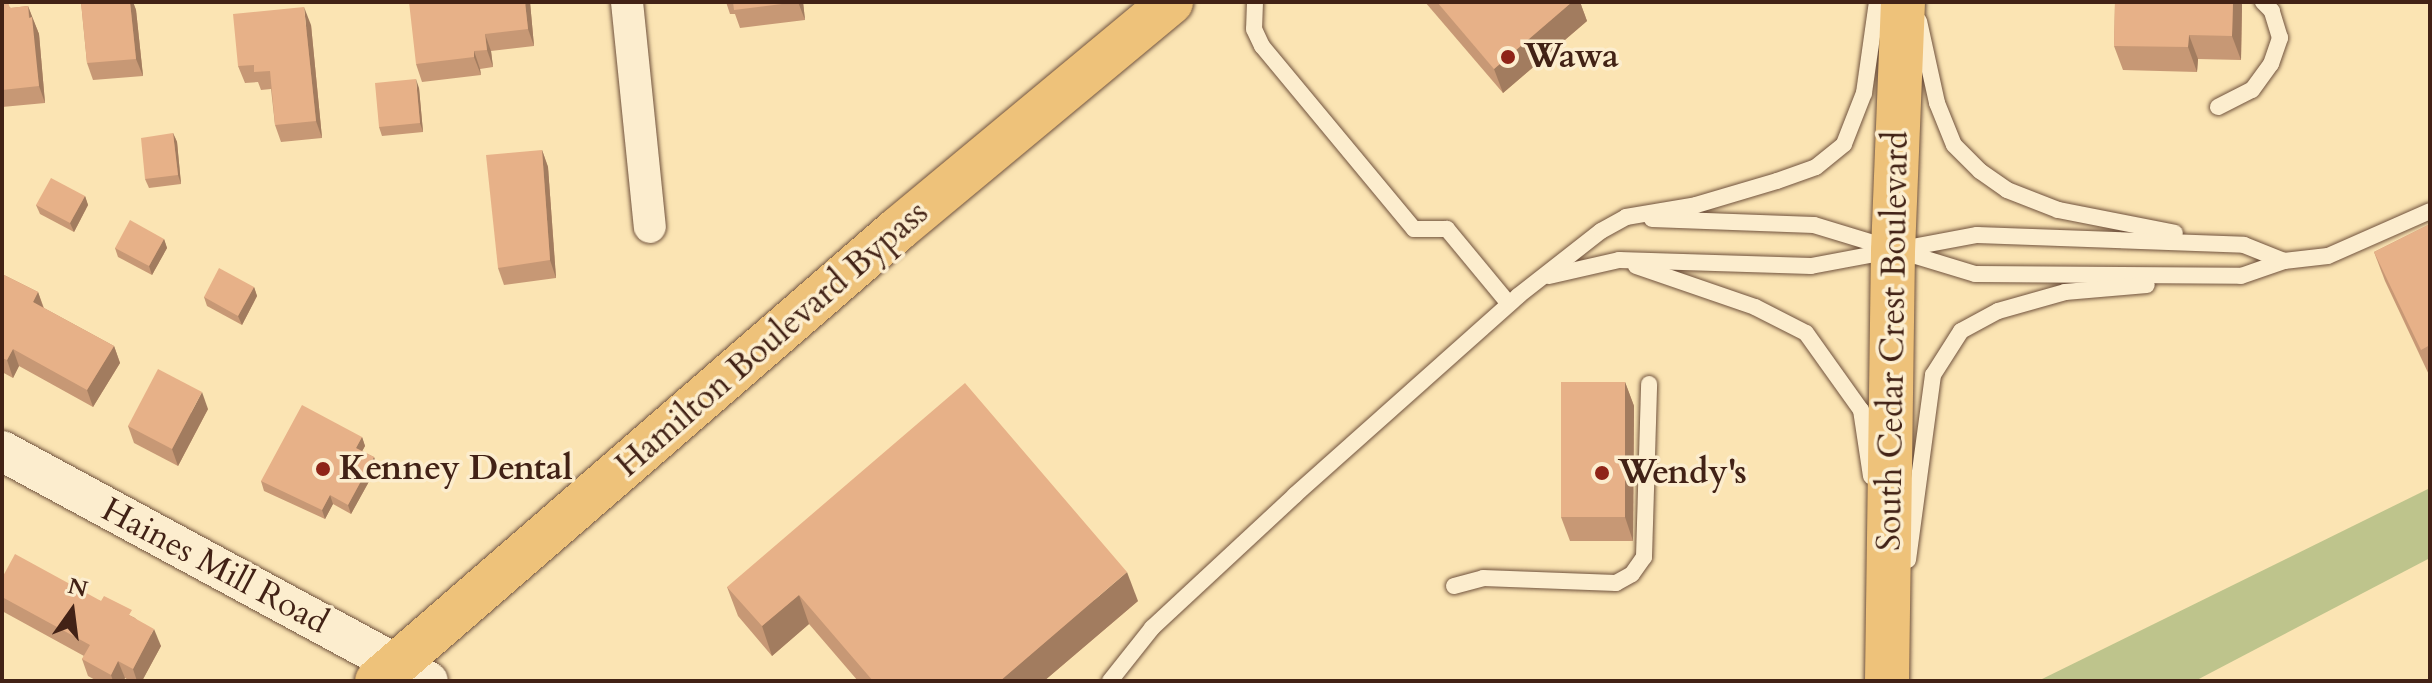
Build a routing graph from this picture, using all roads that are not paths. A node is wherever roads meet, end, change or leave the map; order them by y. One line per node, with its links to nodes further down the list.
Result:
1 (627, 2): 11 (street)
2 (1171, 2): 23 (main road, Hamilton Boulevard Bypass)
3 (1255, 2): 18 (lane)
4 (1877, 2): 10 (lane)
5 (1903, 2): 13 (main road, South Cedar Crest Boulevard)
6 (1915, 2): 12 (lane)
7 (2263, 2): 8 (lane)
8 (2218, 107)
9 (2430, 211): 15 (lane)
10 (1626, 217): 13 (lane); 17 (lane)
11 (650, 227)
12 (2244, 245): 13 (lane); 15 (lane)
13 (1893, 251): 14 (lane); 16 (lane); 21 (main road, South Cedar Crest Boulevard)
14 (1619, 260): 17 (lane); 21 (lane)
15 (2284, 261): 16 (lane)
16 (2241, 276): 25 (lane)
17 (1543, 278): 18 (lane)
18 (1509, 304): 24 (lane)
19 (1649, 384): 22 (lane)
20 (2, 451): 23 (street, Haines Mill Road)
21 (1888, 585): 25 (main road, South Cedar Crest Boulevard)
22 (1454, 586)
23 (401, 675)
24 (1110, 681)
25 (1890, 681)

